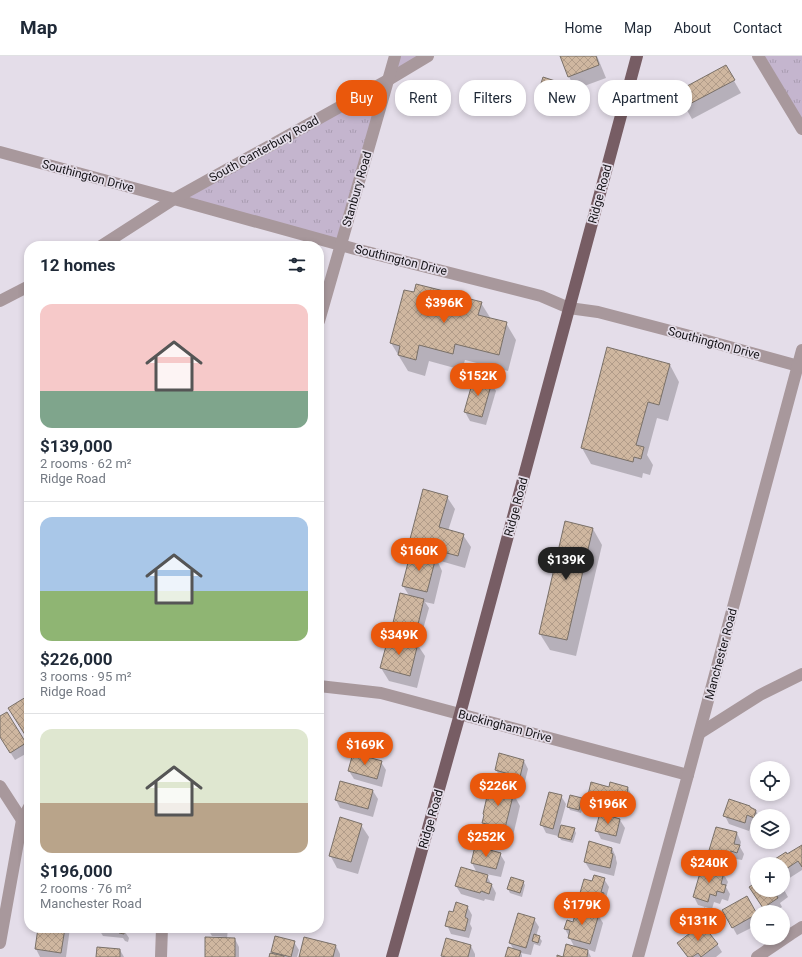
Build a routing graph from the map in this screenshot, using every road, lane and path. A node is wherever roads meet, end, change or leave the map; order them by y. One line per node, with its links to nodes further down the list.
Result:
1 (395, 56): 5 (street, Stanbury Road)
2 (428, 56): 5 (street, South Canterbury Road)
3 (637, 56): 14 (main road, Ridge Road)
4 (758, 56): 6 (street)
5 (388, 80): 8 (street, South Canterbury Road); 10 (street, Stanbury Road)
6 (802, 129)
7 (0, 152): 8 (street, Southington Drive)
8 (174, 199): 9 (street, South Canterbury Road); 10 (street, Southington Drive)
9 (110, 241)
10 (340, 245): 13 (street, Stanbury Road); 14 (street, Southington Drive)
11 (24, 289): 12 (street)
12 (0, 301)
13 (324, 303)
14 (569, 308): 16 (street, Southington Drive); 19 (main road, Ridge Road)
15 (802, 350): 16 (street, Manchester Road)
16 (800, 367): 20 (street, Manchester Road)
17 (802, 674): 20 (street)
18 (324, 687): 19 (street, Buckingham Drive)
19 (460, 714): 21 (street, Buckingham Drive); 29 (main road, Ridge Road)
20 (700, 734): 21 (street, Manchester Road)
21 (688, 775): 30 (street, Manchester Road)
22 (0, 786): 24 (street)
23 (24, 816): 24 (street)
24 (22, 820): 27 (street)
25 (802, 927): 31 (street)
26 (162, 933): 28 (street)
27 (0, 943)
28 (161, 957)
29 (392, 957)
30 (638, 957)
31 (757, 957)

